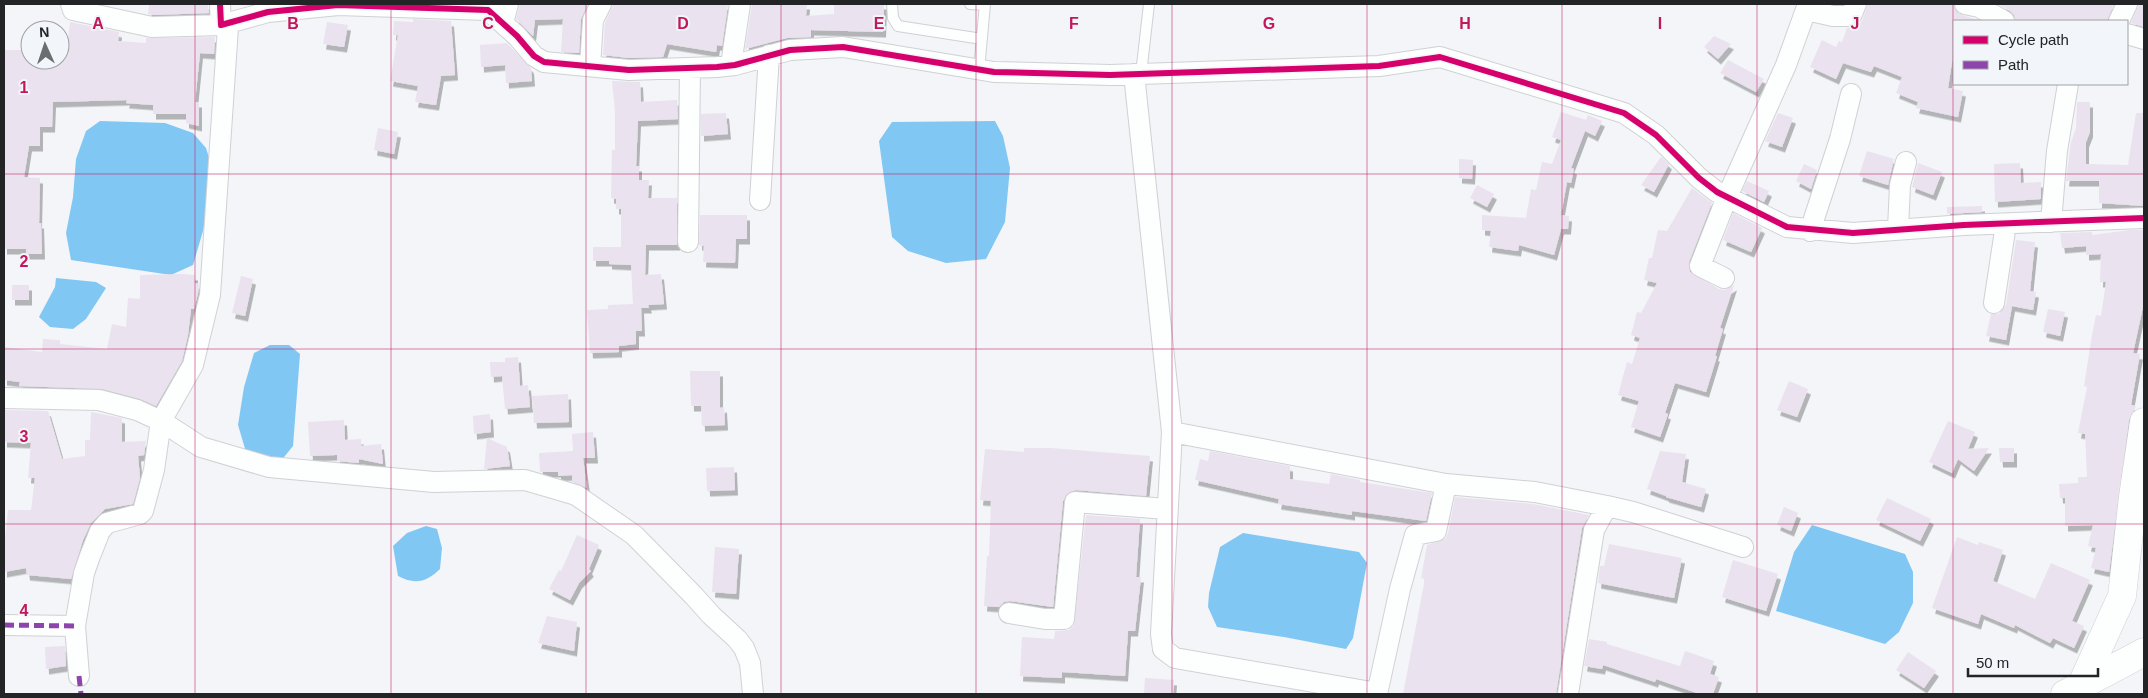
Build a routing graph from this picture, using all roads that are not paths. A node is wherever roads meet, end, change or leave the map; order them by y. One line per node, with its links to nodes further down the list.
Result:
1 (71, 4): 18 (street)
2 (220, 4): 18 (street)
3 (508, 4): 17 (street)
4 (601, 4): 24 (street)
5 (740, 4): 23 (street)
6 (892, 4): 20 (lane)
7 (970, 4): 8 (lane)
8 (985, 4): 20 (lane)
9 (1149, 4): 27 (lane)
10 (1856, 4): 14 (street)
11 (1965, 4): 15 (street)
12 (2127, 4): 16 (street)
13 (411, 5): 17 (street); 18 (street)
14 (1807, 7): 31 (street)
15 (2002, 20)
16 (2119, 20)
17 (503, 23): 24 (street)
18 (221, 25): 42 (street)
19 (2128, 34): 21 (street)
20 (982, 39): 26 (lane)
21 (2144, 39)
22 (769, 55): 23 (street); 26 (street); 32 (street)
23 (731, 65): 25 (street)
24 (590, 66): 25 (street)
25 (690, 68): 38 (street)
26 (979, 70): 27 (street)
27 (1137, 74): 31 (street); 44 (street)
28 (2068, 85): 34 (street)
29 (1851, 94): 37 (street)
30 (1906, 162): 36 (street)
31 (1727, 197): 37 (street); 39 (street)
32 (760, 200)
33 (2144, 218): 34 (street)
34 (2051, 222): 35 (street)
35 (2006, 224): 36 (street); 40 (street)
36 (1898, 229): 37 (street)
37 (1810, 231)
38 (688, 242)
39 (1724, 278)
40 (1994, 303)
41 (4, 398): 42 (street)
42 (161, 421): 51 (street); 55 (street)
43 (2144, 422): 54 (main road)
44 (1172, 432): 45 (street); 47 (street)
45 (1446, 484): 46 (street); 56 (street)
46 (1607, 506): 48 (street); 57 (street)
47 (1167, 509): 49 (street); 56 (street)
48 (1743, 547)
49 (1009, 613)
50 (4, 625): 51 (street)
51 (75, 626): 53 (street)
52 (2144, 652): 54 (main road)
53 (79, 676)
54 (2073, 689)
55 (753, 694)
56 (1377, 694)
57 (1568, 694)

